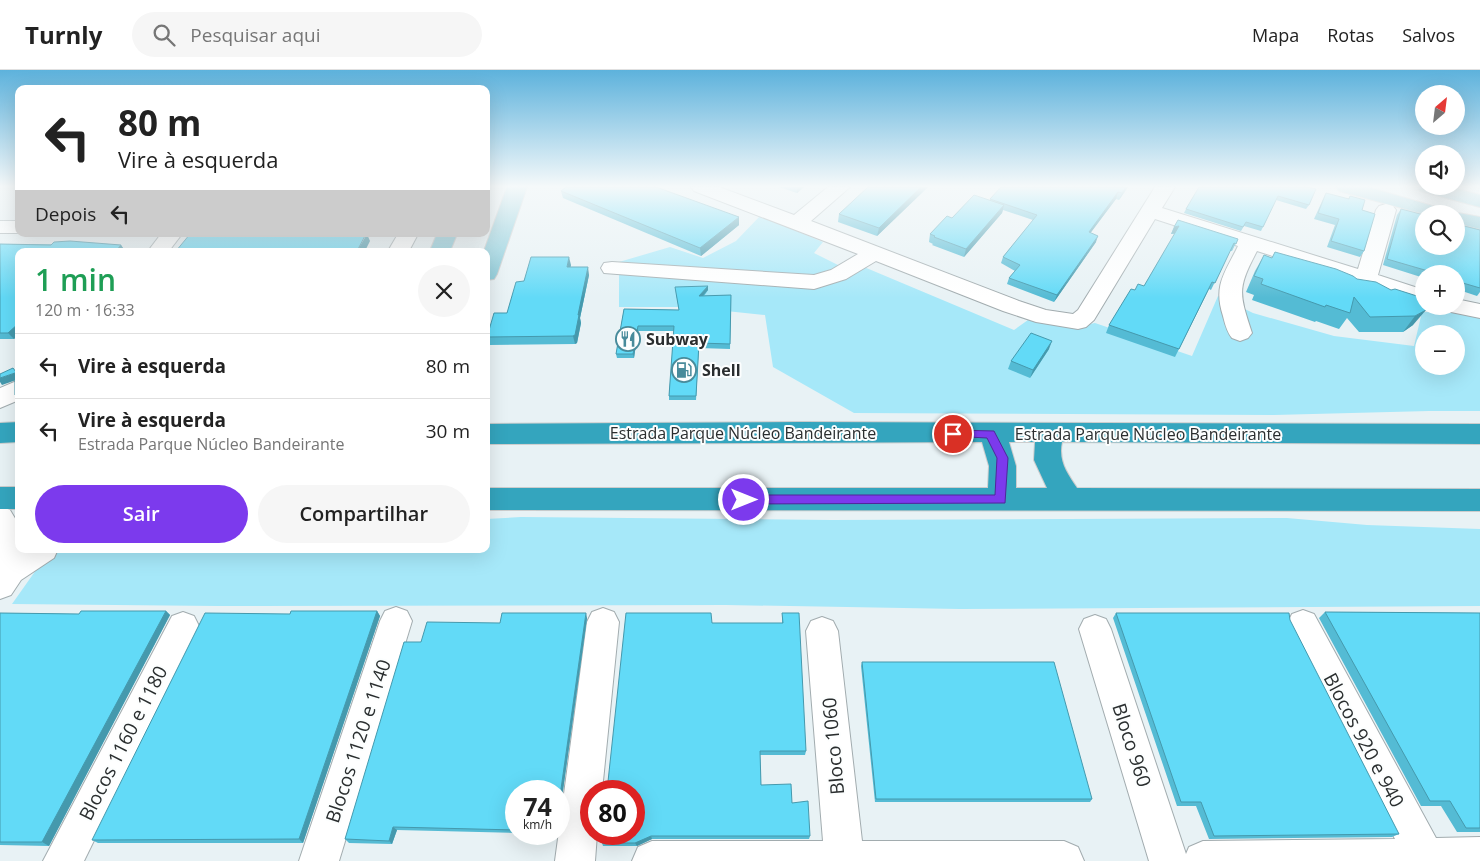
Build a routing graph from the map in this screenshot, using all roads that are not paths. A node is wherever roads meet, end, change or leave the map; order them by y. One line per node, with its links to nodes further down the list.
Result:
1 (504, 224): 12 (main road)
2 (803, 224): 11 (street)
3 (1142, 224): 11 (street)
4 (1192, 224): 9 (street)
5 (1382, 224): 14 (street)
6 (0, 227): 7 (street)
7 (15, 227)
8 (170, 237): 10 (street)
9 (1250, 243): 14 (street); 18 (street)
10 (160, 248)
11 (873, 253): 13 (street)
12 (490, 263)
13 (612, 268)
14 (1366, 280): 15 (street)
15 (1415, 294)
16 (1465, 308): 17 (street)
17 (1480, 311)
18 (1240, 333)
19 (15, 391): 20 (street)
20 (0, 399)
21 (15, 432): 23 (highway)
22 (493, 432): 24 (highway, Estrada Parque Núcleo Bandeirante)
23 (0, 433)
24 (990, 434): 25 (highway, Estrada Parque Núcleo Bandeirante); 30 (highway)
25 (1052, 434): 26 (highway, Estrada Parque Núcleo Bandeirante); 31 (highway)
26 (1480, 434)
27 (0, 498): 28 (highway)
28 (15, 498)
29 (490, 499): 30 (highway)
30 (1001, 500): 31 (highway)
31 (1068, 500): 32 (highway)
32 (1480, 500)
33 (0, 518): 35 (street)
34 (38, 553): 35 (street)
35 (5, 579)
36 (396, 621): 46 (street, Blocos 1120 e 1140)
37 (604, 622): 47 (street)
38 (1303, 624): 42 (street, Blocos 920 e 940)
39 (182, 626): 45 (street, Blocos 1160 e 1180)
40 (1095, 629): 51 (street, Bloco 960)
41 (822, 631): 44 (street, Bloco 1060)
42 (1425, 857): 43 (street); 52 (street)
43 (1480, 857)
44 (844, 860): 49 (street); 50 (street)
45 (63, 861)
46 (319, 861)
47 (575, 861)
48 (652, 861): 49 (street)
49 (719, 861)
50 (1064, 861)
51 (1169, 861)
52 (1203, 861)

